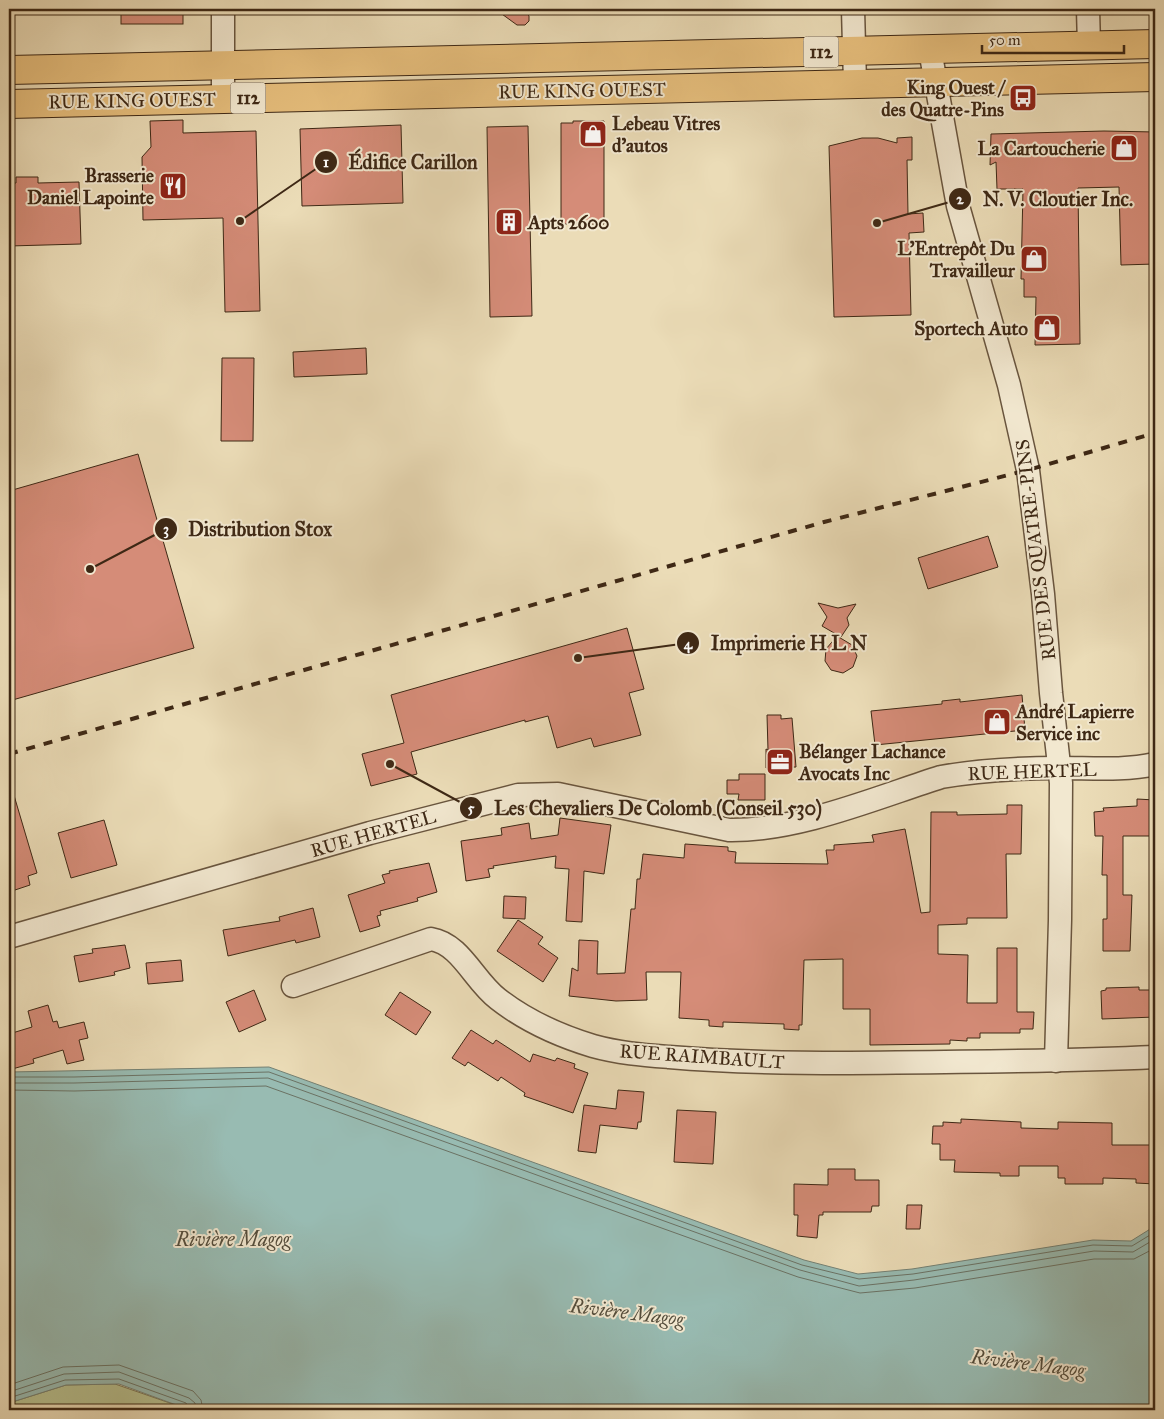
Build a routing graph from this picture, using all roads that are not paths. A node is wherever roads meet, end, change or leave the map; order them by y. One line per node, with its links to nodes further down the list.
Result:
1 (223, 9): 8 (street)
2 (853, 9): 7 (street)
3 (1088, 9): 5 (street)
4 (1155, 44): 5 (main road, RUE KING OUEST / 112)
5 (1089, 46): 6 (main road, RUE KING OUEST / 112)
6 (930, 50): 7 (main road, RUE KING OUEST / 112); 11 (street, RUE DES QUATRE-PINS)
7 (854, 52): 8 (main road, RUE KING OUEST / 112); 12 (street)
8 (222, 65): 9 (main road, RUE KING OUEST / 112); 13 (street)
9 (9, 70)
10 (1155, 77): 11 (main road, RUE KING OUEST / 112)
11 (936, 81): 12 (main road, RUE KING OUEST / 112); 16 (street, RUE DES QUATRE-PINS)
12 (855, 83): 13 (main road, RUE KING OUEST / 112)
13 (223, 98): 14 (main road, RUE KING OUEST / 112)
14 (9, 104)
15 (1155, 764): 16 (street, RUE HERTEL)
16 (1060, 768): 17 (street, RUE HERTEL); 20 (street, RUE DES QUATRE-PINS)
17 (9, 937)
18 (293, 986): 20 (street, RUE RAIMBAULT)
19 (1155, 1057): 20 (street, RUE RAIMBAULT)
20 (1056, 1061)

